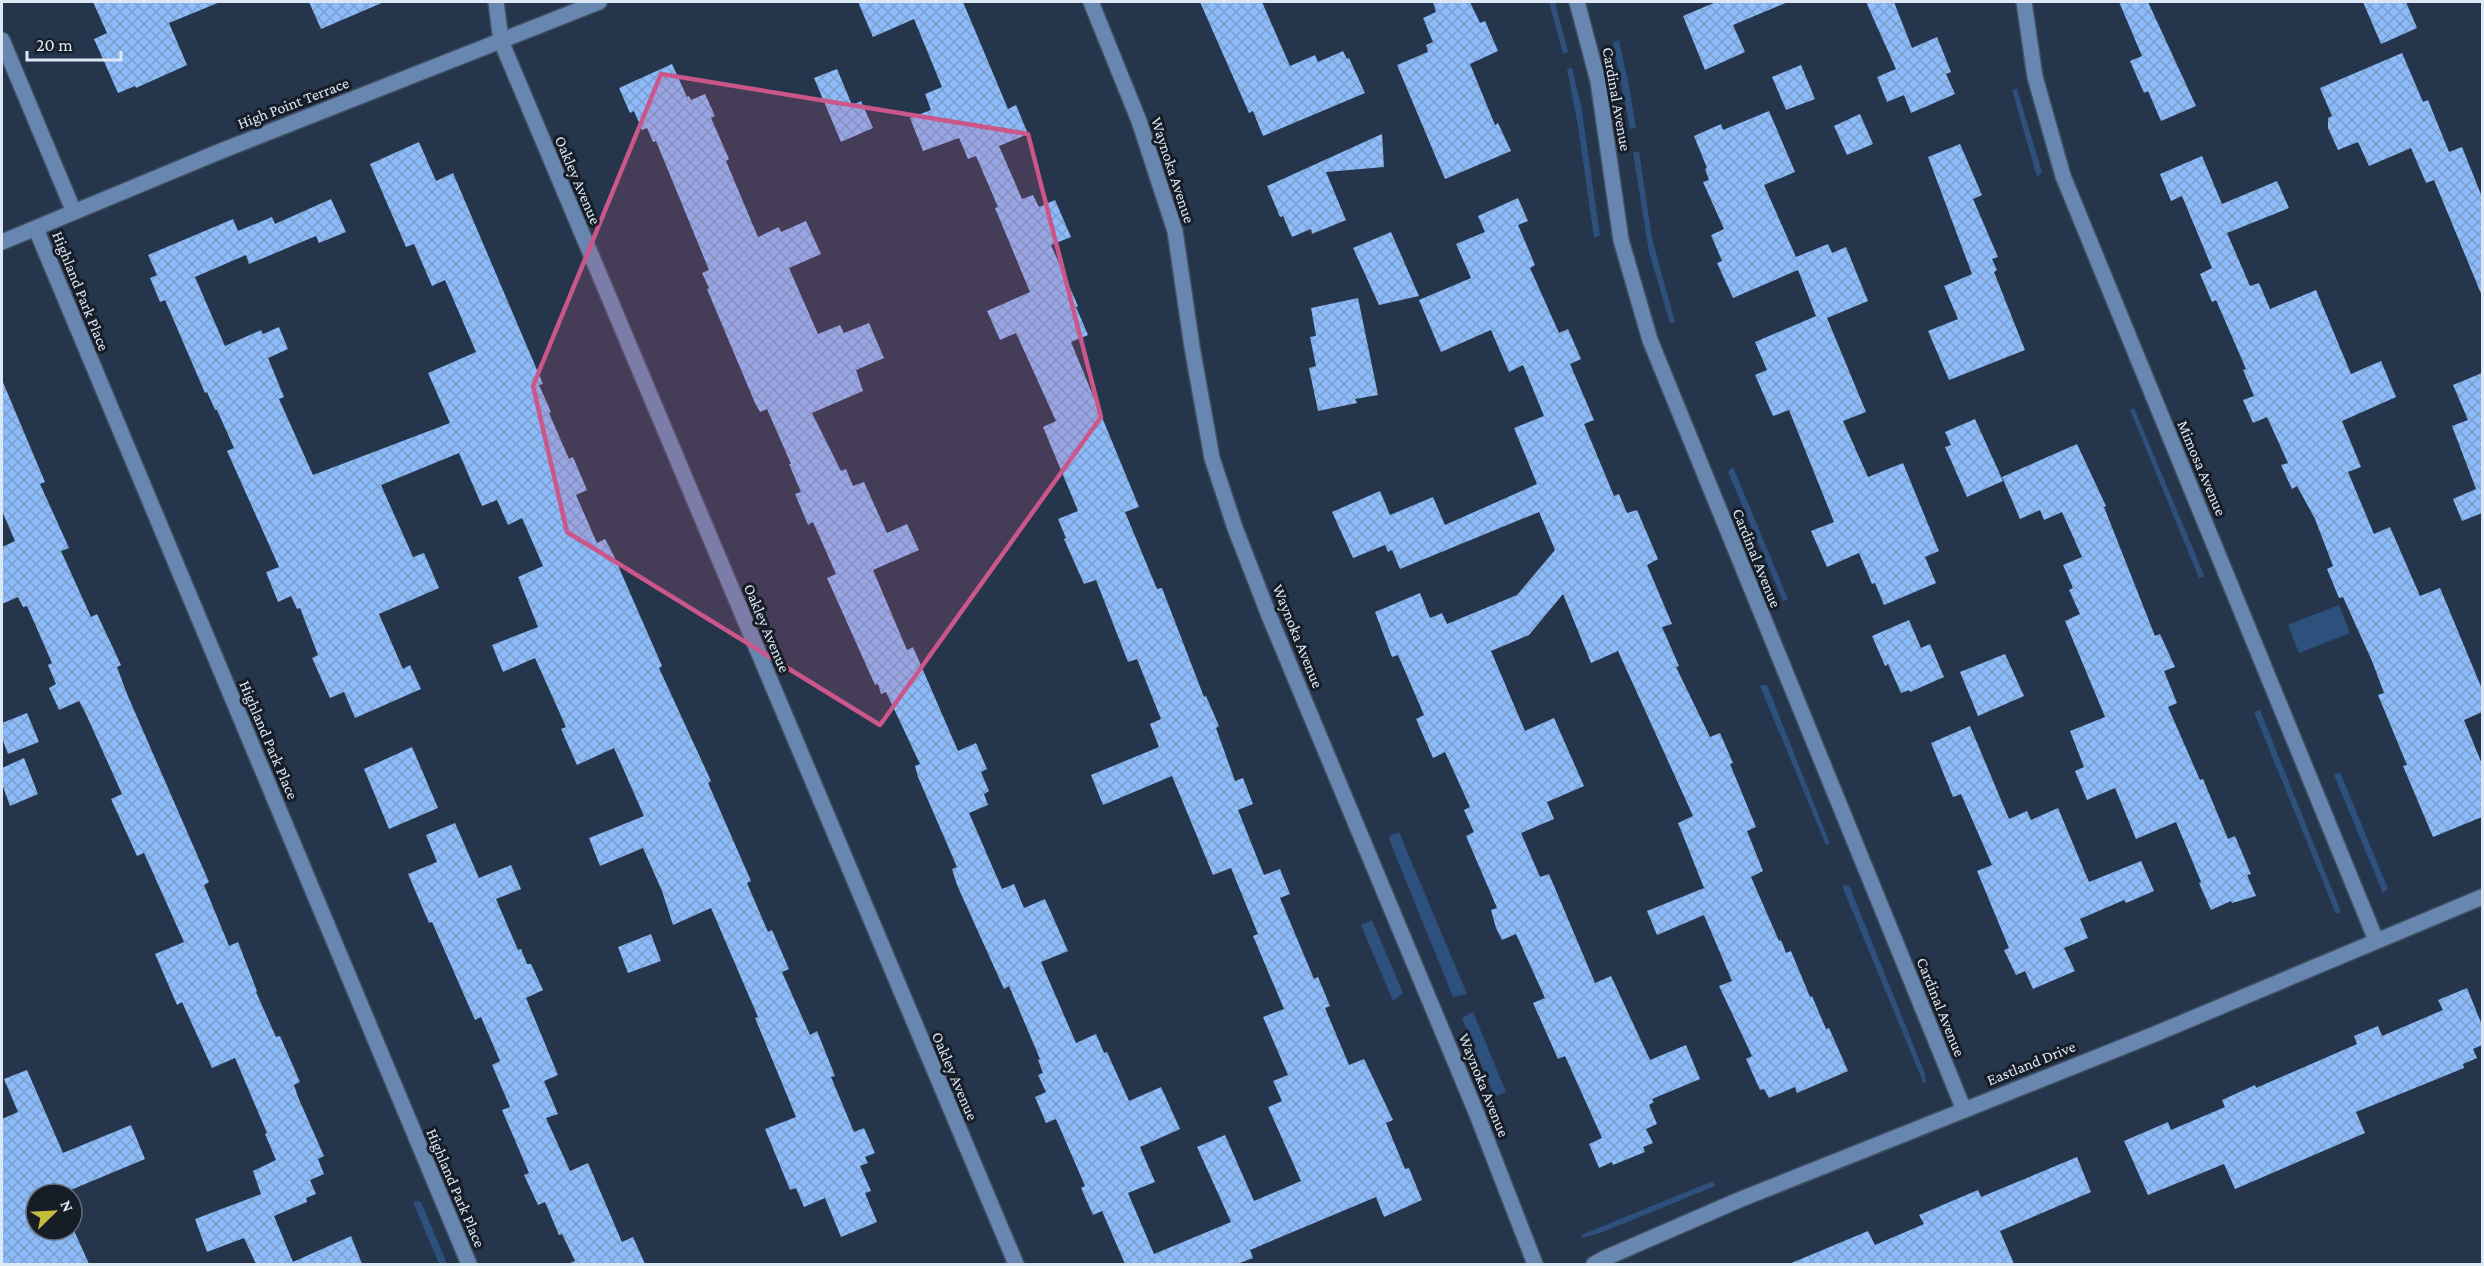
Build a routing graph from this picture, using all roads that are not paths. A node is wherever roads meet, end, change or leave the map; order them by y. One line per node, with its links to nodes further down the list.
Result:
1 (496, 2): 7 (street, Oakley Avenue)
2 (599, 2): 7 (street, High Point Terrace)
3 (1091, 2): 16 (street, Waynoka Avenue)
4 (1577, 2): 13 (street, Cardinal Avenue)
5 (2024, 2): 12 (street, Mimosa Avenue)
6 (2, 40): 8 (street, Highland Park Place)
7 (501, 41): 8 (street, High Point Terrace); 15 (street, Oakley Avenue)
8 (74, 212): 9 (street, High Point Terrace)
9 (36, 229): 10 (street, High Point Terrace); 14 (street, Highland Park Place)
10 (2, 242)
11 (2482, 897): 12 (street, Eastland Drive)
12 (2376, 940): 13 (street, Eastland Drive)
13 (1964, 1110): 17 (street, Eastland Drive)
14 (469, 1264)
15 (1016, 1264)
16 (1535, 1264)
17 (1594, 1264)

